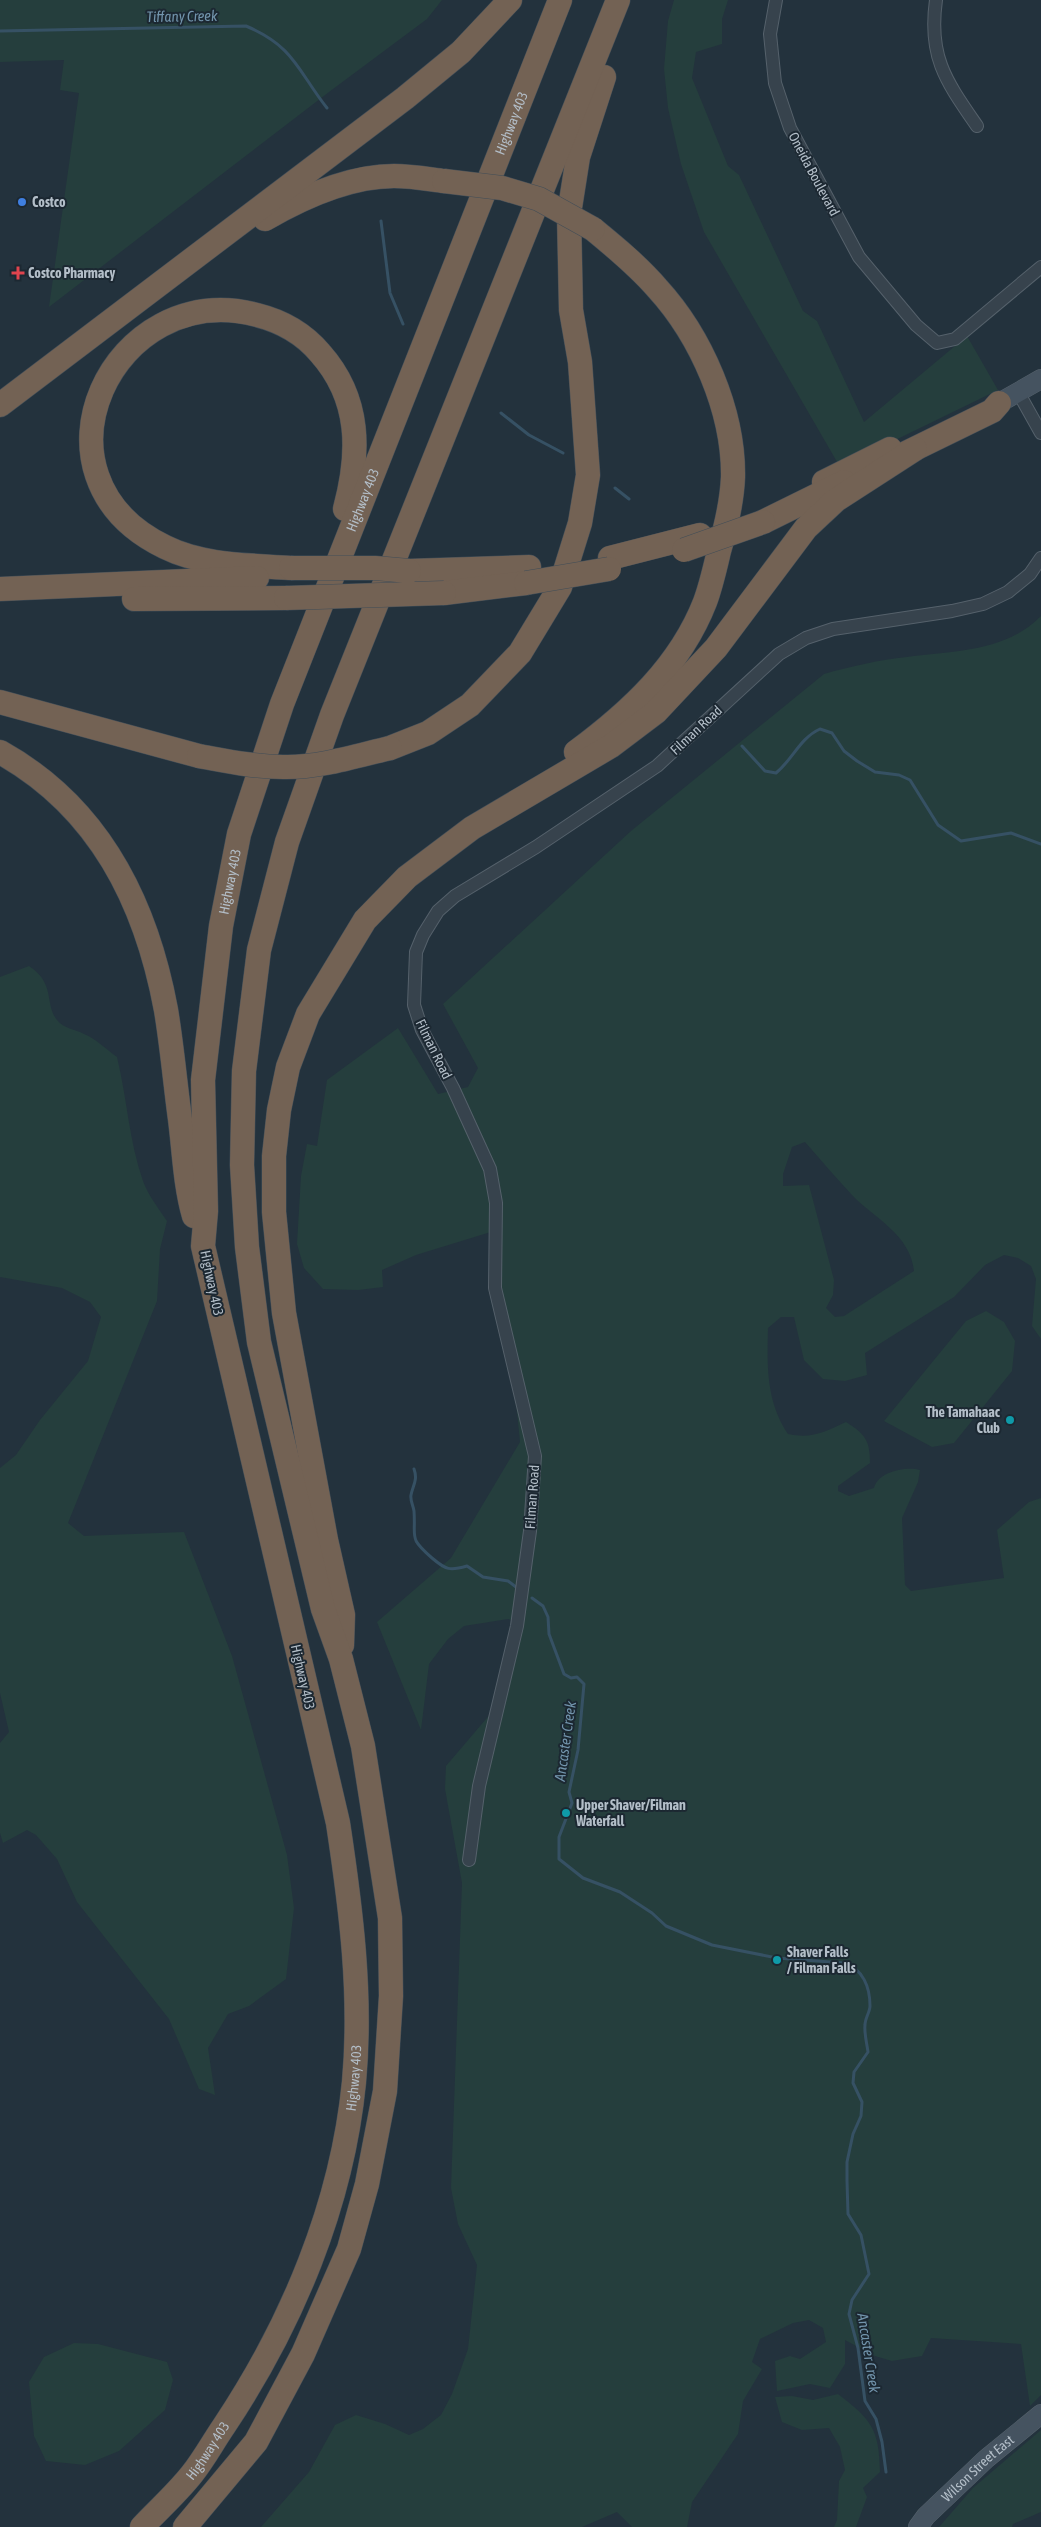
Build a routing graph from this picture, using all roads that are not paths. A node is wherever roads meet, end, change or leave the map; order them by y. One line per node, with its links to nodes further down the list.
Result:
1 (510, 0): 8 (highway)
2 (560, 0): 19 (highway, Highway 403)
3 (618, 0): 26 (highway)
4 (632, 0): 22 (highway, bridge)
5 (776, 0): 9 (street, Oneida Boulevard)
6 (936, 0): 7 (street)
7 (977, 126)
8 (193, 259): 12 (highway); 24 (highway, bridge)
9 (1041, 267)
10 (1041, 379): 11 (main road)
11 (1009, 397): 13 (street); 14 (highway); 15 (highway)
12 (0, 405)
13 (1041, 433)
14 (915, 449): 15 (highway); 24 (highway)
15 (763, 516): 17 (highway, bridge)
16 (1041, 558): 27 (street, Filman Road)
17 (527, 575): 18 (highway, bridge); 18 (highway, bridge)
18 (290, 581): 19 (highway); 20 (highway); 21 (highway)
19 (328, 588): 25 (highway, Highway 403)
20 (0, 589)
21 (0, 602)
22 (0, 702)
23 (0, 752): 25 (highway)
24 (506, 806): 26 (highway)
25 (203, 1246): 29 (highway, Highway 403)
26 (342, 1659): 30 (highway)
27 (469, 1860)
28 (1041, 2414): 31 (main road, Wilson Street East)
29 (142, 2527)
30 (185, 2527)
31 (918, 2527)

